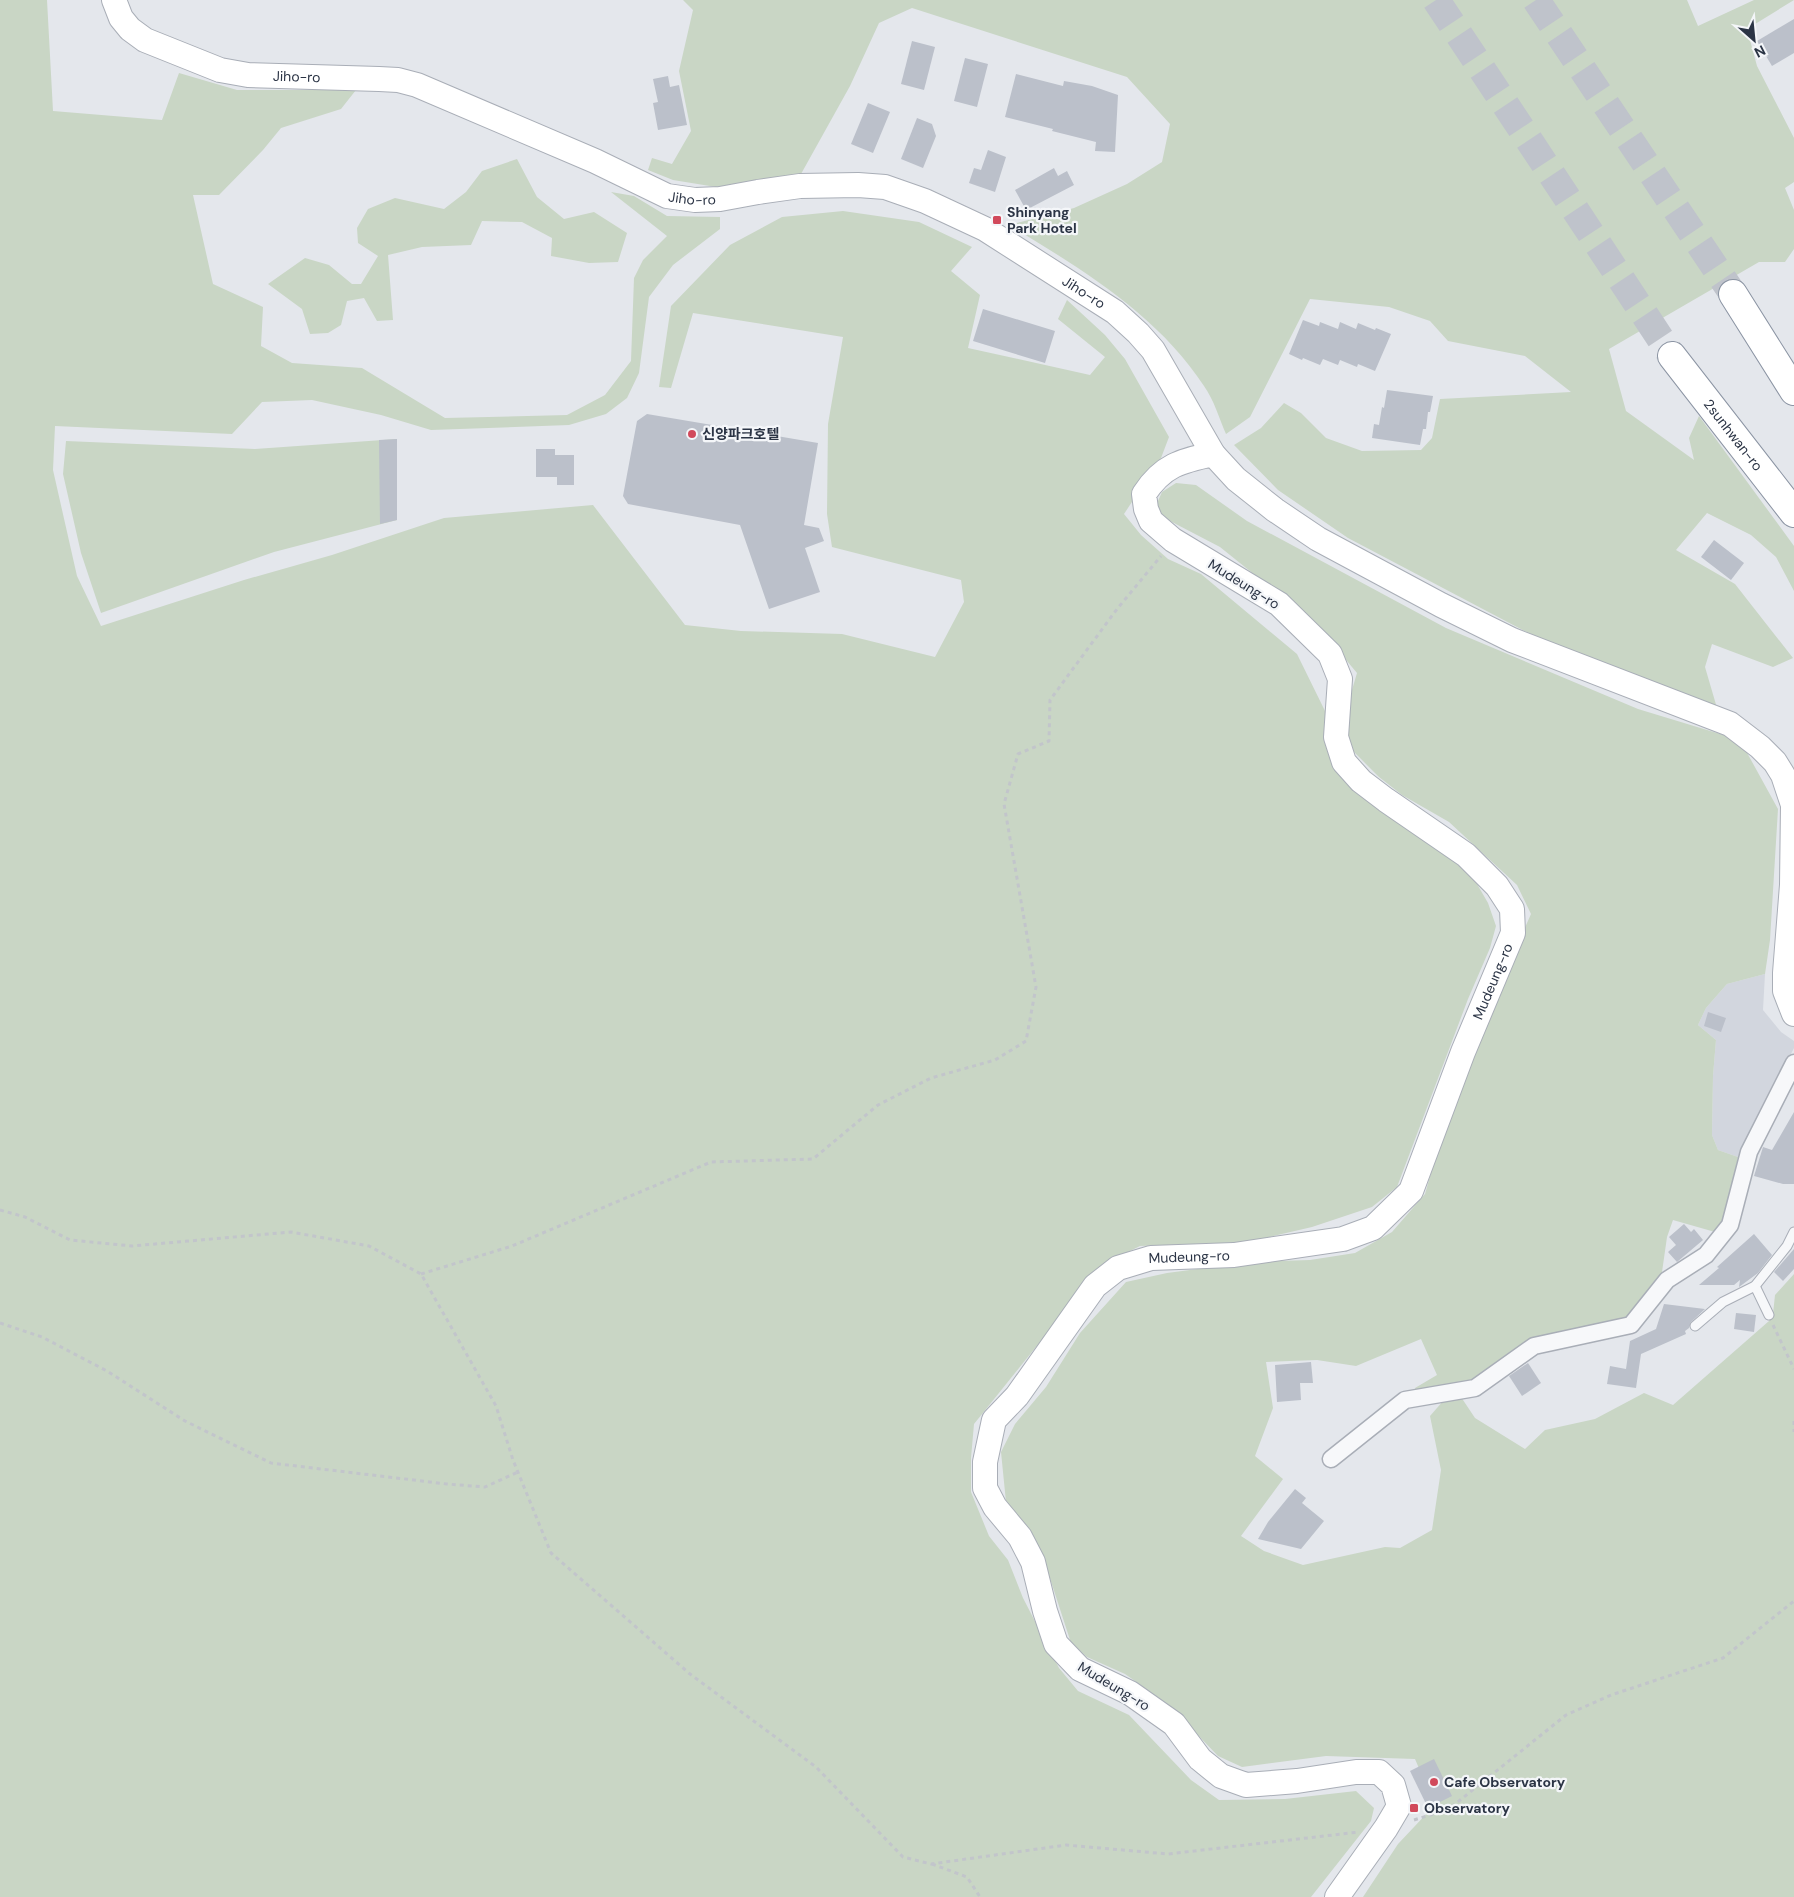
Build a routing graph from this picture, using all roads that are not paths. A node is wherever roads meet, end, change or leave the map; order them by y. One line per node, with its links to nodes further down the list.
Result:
1 (114, 0): 5 (main road, Jiho-ro)
2 (1733, 294): 4 (highway)
3 (1672, 356): 6 (highway, 2sunhwan-ro)
4 (1794, 391)
5 (1214, 454): 7 (main road); 14 (main road, Mudeung-ro)
6 (1794, 513)
7 (1794, 1014)
8 (1794, 1063): 13 (street)
9 (1794, 1232): 10 (lane)
10 (1755, 1286): 11 (lane); 12 (lane)
11 (1769, 1315)
12 (1696, 1326)
13 (1331, 1459)
14 (1337, 1897)

